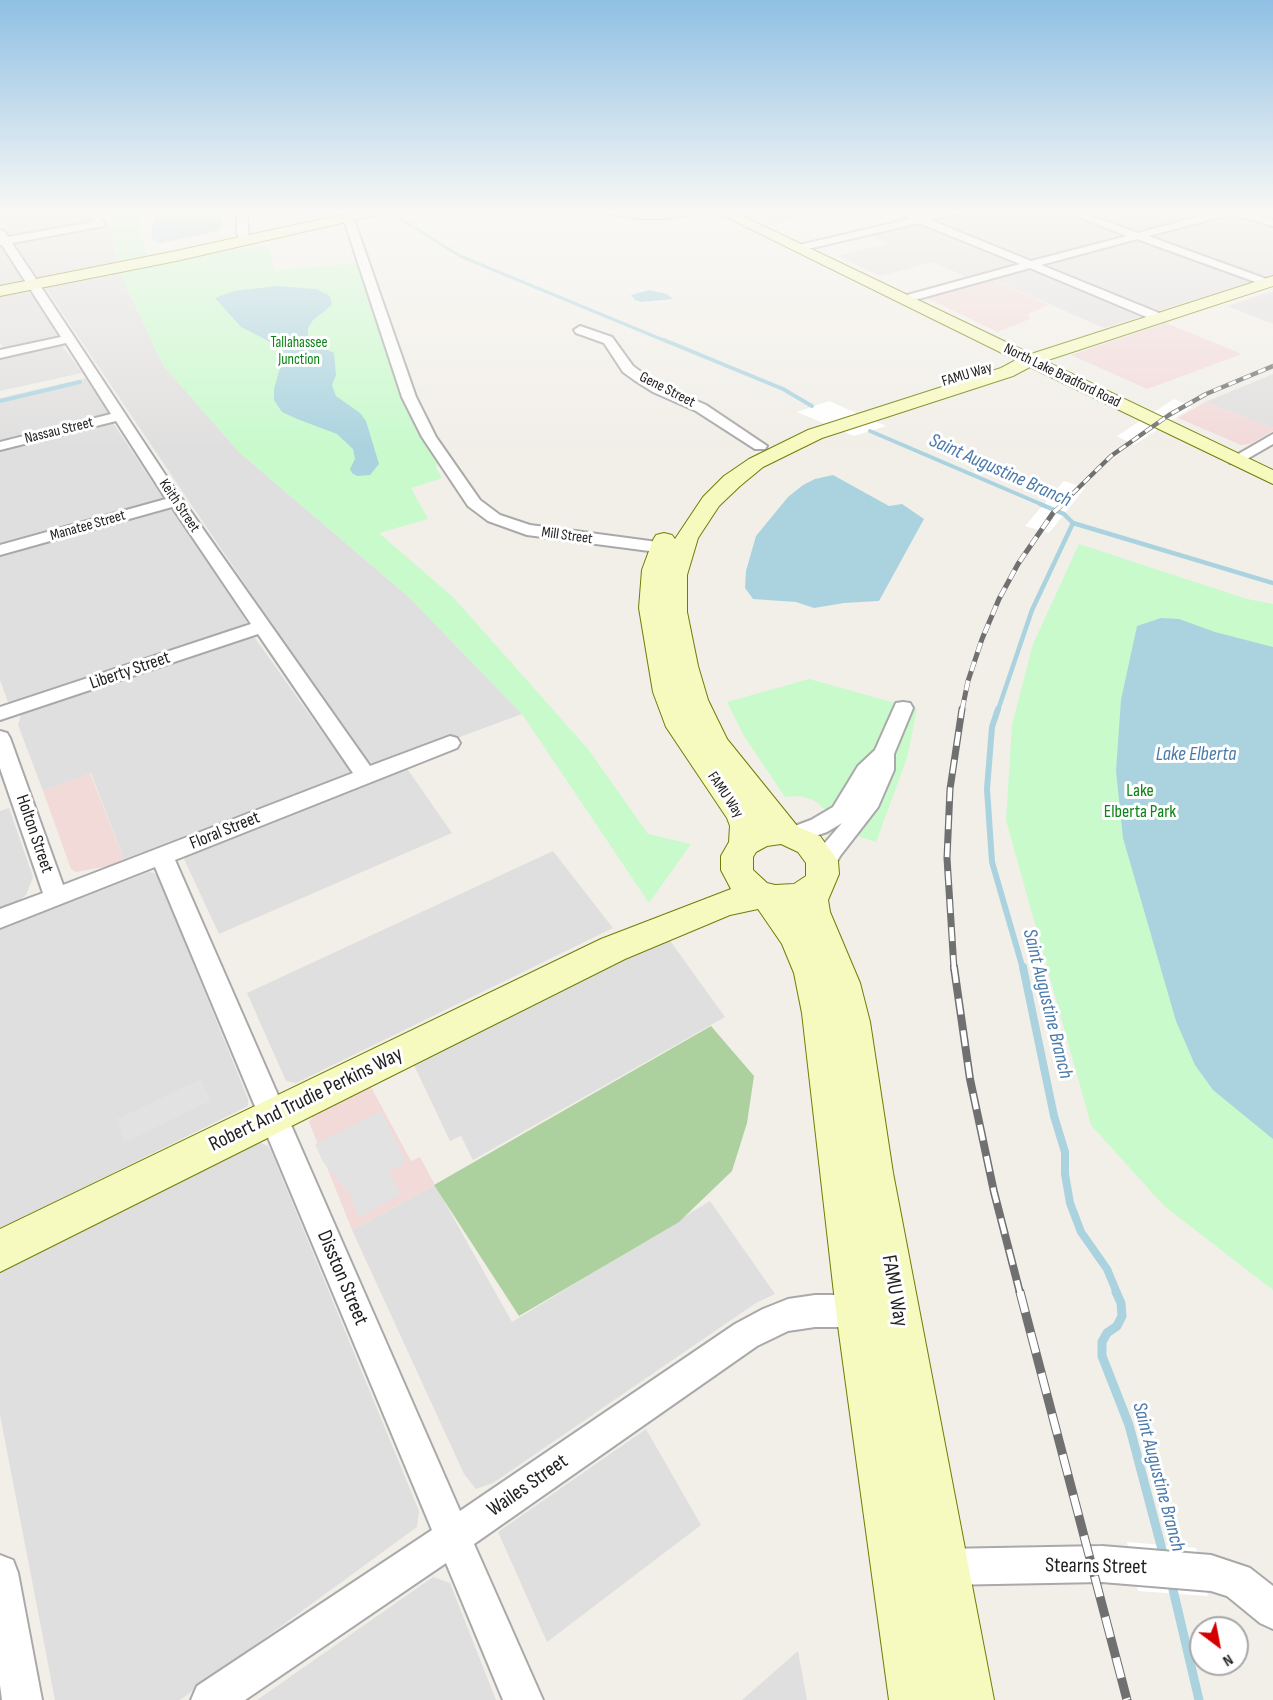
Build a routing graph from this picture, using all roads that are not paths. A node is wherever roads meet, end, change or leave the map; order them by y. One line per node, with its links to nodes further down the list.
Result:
1 (36, 290): 10 (street, Keith Street)
2 (373, 290): 20 (street, Mill Street)
3 (888, 290): 7 (street, North Lake Bradford Road)
4 (933, 290): 7 (street)
5 (1092, 290): 8 (street)
6 (1245, 290): 8 (street)
7 (904, 298): 12 (street, North Lake Bradford Road)
8 (1160, 318): 12 (street)
9 (580, 330): 16 (street, Gene Street)
10 (68, 339): 11 (street); 13 (street, Keith Street)
11 (0, 354)
12 (1030, 360): 16 (street, FAMU Way); 17 (street, North Lake Bradford Road); 20 (street, FAMU Way)
13 (119, 416): 15 (street, Nassau Street); 19 (street, Keith Street)
14 (1273, 438): 17 (street)
15 (0, 446)
16 (760, 446): 20 (street, FAMU Way)
17 (1235, 460): 18 (street, North Lake Bradford Road)
18 (1273, 478)
19 (175, 501): 21 (street, Manatee Street); 22 (street, Keith Street)
20 (671, 549): 29 (street, FAMU Way); 30 (street, FAMU Way)
21 (0, 550)
22 (261, 627): 24 (street, Liberty Street); 28 (street, Keith Street)
23 (903, 708): 27 (street)
24 (0, 714)
25 (0, 738): 34 (street, Holton Street)
26 (450, 743): 28 (street, Floral Street)
27 (884, 754): 29 (street); 32 (street)
28 (365, 775): 31 (street, Floral Street)
29 (790, 835): 30 (street, FAMU Way); 32 (street, FAMU Way)
30 (740, 852): 33 (street, FAMU Way); 36 (street, Robert And Trudie Perkins Way)
31 (162, 856): 34 (street, Floral Street); 37 (street, Disston Street)
32 (820, 876): 33 (street); 41 (street, FAMU Way)
33 (765, 896): 36 (street, Robert And Trudie Perkins Way); 39 (street, FAMU Way)
34 (56, 897): 35 (street, Floral Street)
35 (0, 919)
36 (613, 949): 37 (street, Robert And Trudie Perkins Way)
37 (272, 1116): 38 (street, Robert And Trudie Perkins Way); 40 (street, Disston Street)
38 (0, 1251)
39 (858, 1311): 40 (street, Wailes Street); 47 (street, FAMU Way)
40 (454, 1537): 45 (street, Wailes Street); 46 (street, Disston Street)
41 (943, 1567): 43 (street, Stearns Street); 48 (street, FAMU Way)
42 (0, 1573): 44 (street)
43 (1273, 1610)
44 (22, 1700)
45 (211, 1700)
46 (523, 1700)
47 (916, 1700)
48 (967, 1700)

